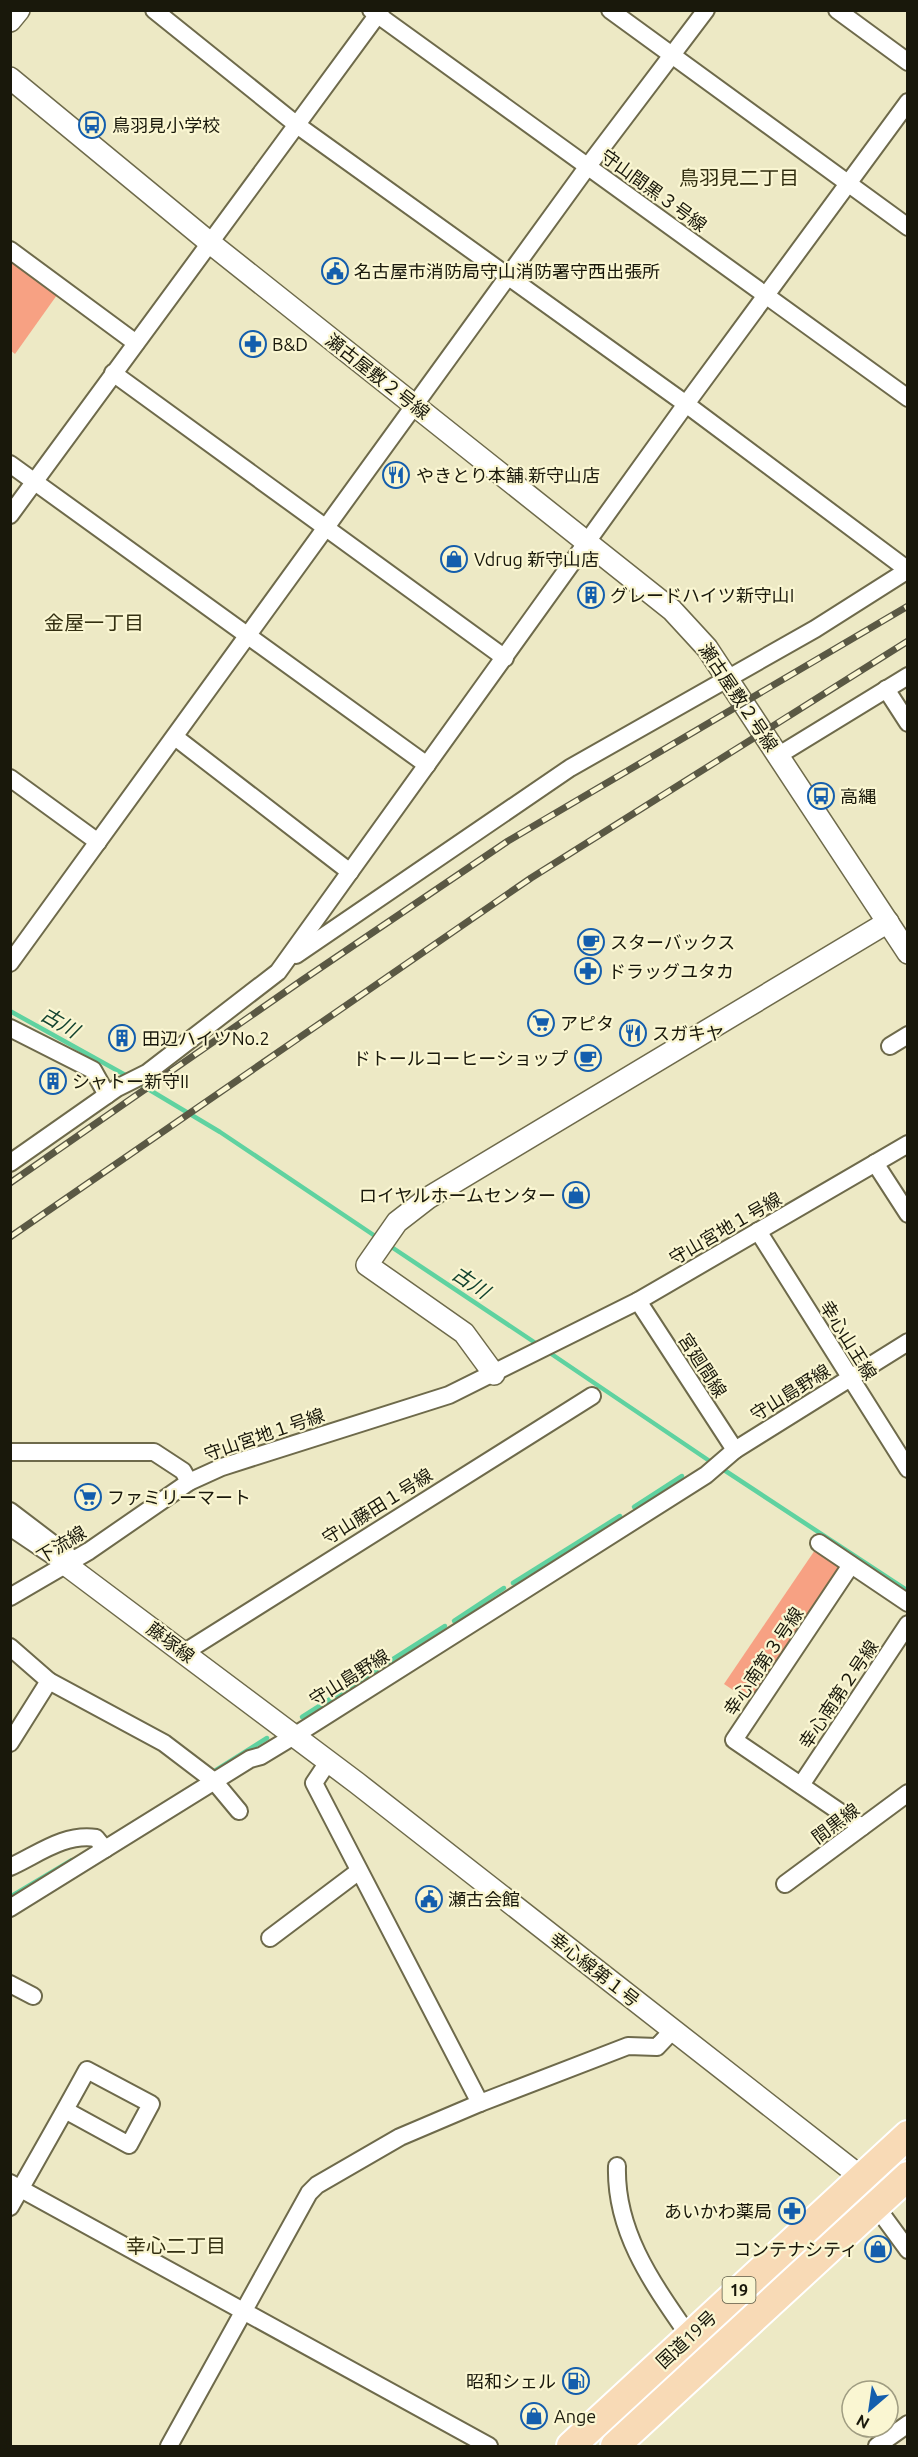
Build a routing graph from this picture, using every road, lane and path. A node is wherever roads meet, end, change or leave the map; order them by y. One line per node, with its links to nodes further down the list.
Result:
1 (19, 10): 7 (street)
2 (154, 10): 12 (street)
3 (610, 10): 8 (street)
4 (706, 10): 8 (street)
5 (837, 10): 9 (street)
6 (376, 12): 12 (street); 13 (street, 守山間黒３号線)
7 (10, 21)
8 (672, 56): 13 (street); 14 (street)
9 (908, 62)
10 (10, 78): 16 (street, 瀬古屋敷２号線)
11 (908, 102): 14 (street)
12 (297, 125): 16 (street); 18 (street)
13 (588, 166): 18 (street); 19 (street, 守山間黒３号線)
14 (847, 183): 15 (street); 19 (street)
15 (908, 227)
16 (208, 242): 20 (street); 24 (street, 瀬古屋敷２号線)
17 (10, 250): 20 (street)
18 (508, 276): 23 (street); 24 (street)
19 (766, 295): 22 (street, 守山間黒３号線); 23 (street)
20 (136, 342): 21 (street)
21 (113, 373): 26 (street); 28 (street)
22 (908, 398)
23 (686, 404): 29 (street); 30 (street)
24 (415, 405): 28 (street); 29 (street, 瀬古屋敷２号線)
25 (10, 464): 26 (street)
26 (35, 481): 27 (street); 31 (street)
27 (10, 515)
28 (326, 528): 31 (street); 32 (street)
29 (588, 542): 32 (street); 34 (street, 瀬古屋敷２号線)
30 (908, 570): 34 (street)
31 (248, 636): 37 (street); 39 (street)
32 (505, 658): 39 (street)
33 (908, 676): 35 (street)
34 (727, 677): 38 (street, 瀬古屋敷２号線); 46 (street)
35 (886, 689): 36 (street); 38 (street)
36 (908, 723)
37 (175, 737): 41 (street); 42 (street)
38 (778, 755): 43 (street, 瀬古屋敷２号線)
39 (427, 765): 42 (street)
40 (10, 778): 41 (street)
41 (98, 842): 45 (street)
42 (350, 872): 46 (street)
43 (888, 922): 44 (street, 瀬古屋敷２号線); 58 (street)
44 (908, 953)
45 (13, 956)
46 (285, 962): 50 (street)
47 (10, 1028): 50 (street)
48 (908, 1035): 49 (street)
49 (890, 1046)
50 (112, 1092): 52 (street)
51 (908, 1144): 53 (street, 守山宮地１号線)
52 (10, 1163)
53 (875, 1163): 54 (street); 55 (street, 守山宮地１号線)
54 (908, 1214)
55 (758, 1231): 56 (street, 守山宮地１号線); 59 (street, 幸心山王線)
56 (638, 1300): 58 (street, 守山宮地１号線); 62 (street, 宮廻間線)
57 (908, 1342): 59 (street, 守山島野線)
58 (494, 1374): 64 (street, 守山宮地１号線)
59 (850, 1378): 62 (street, 守山島野線); 63 (street, 幸心山王線)
60 (592, 1396): 75 (street, 守山藤田１号線)
61 (10, 1452): 64 (street, 守山宮地１号線)
62 (731, 1454): 77 (street, 守山島野線)
63 (908, 1469)
64 (189, 1482): 69 (street, 下流線)
65 (10, 1511): 69 (street)
66 (10, 1527): 69 (street, 藤塚線)
67 (10, 1538): 69 (street)
68 (819, 1543): 70 (street)
69 (64, 1565): 71 (street, 下流線); 75 (street, 藤塚線)
70 (851, 1565): 72 (street); 81 (street, 幸心南第３号線)
71 (10, 1597)
72 (908, 1603)
73 (908, 1624): 81 (street, 幸心南第２号線)
74 (10, 1647): 76 (street)
75 (185, 1652): 77 (street, 藤塚線)
76 (49, 1681): 78 (street); 80 (street)
77 (294, 1736): 79 (street, 藤塚線); 80 (street, 守山島野線)
78 (10, 1743)
79 (328, 1762): 87 (street); 93 (street, 幸心線第１号)
80 (214, 1780): 83 (street); 85 (street, 守山島野線)
81 (801, 1785): 84 (street, 幸心南第３号線)
82 (908, 1793): 84 (street, 間黒線)
83 (239, 1811)
84 (862, 1827): 88 (street, 間黒線)
85 (105, 1849): 86 (street); 89 (street, 守山島野線)
86 (10, 1867)
87 (359, 1871): 90 (street); 94 (street)
88 (785, 1884)
89 (10, 1908)
90 (270, 1938)
91 (10, 1984): 92 (street)
92 (33, 1996)
93 (673, 2030): 94 (street); 99 (street, 幸心線第１号)
94 (480, 2103): 104 (street)
95 (65, 2110): 95 (street); 100 (street)
96 (908, 2135): 99 (highway, 国道19号 / 19)
97 (617, 2166): 105 (street)
98 (908, 2176): 101 (highway, 国道19号 / 19)
99 (861, 2177): 101 (street); 105 (highway, 国道19号 / 19)
100 (16, 2186): 102 (street); 104 (street)
101 (875, 2205): 103 (street); 110 (highway, 国道19号 / 19)
102 (10, 2207)
103 (908, 2250)
104 (244, 2312): 107 (street); 108 (street)
105 (689, 2336): 109 (highway, 国道19号 / 19)
106 (908, 2424): 111 (street)
107 (170, 2446)
108 (489, 2446)
109 (571, 2446)
110 (615, 2446)
111 (877, 2446)

